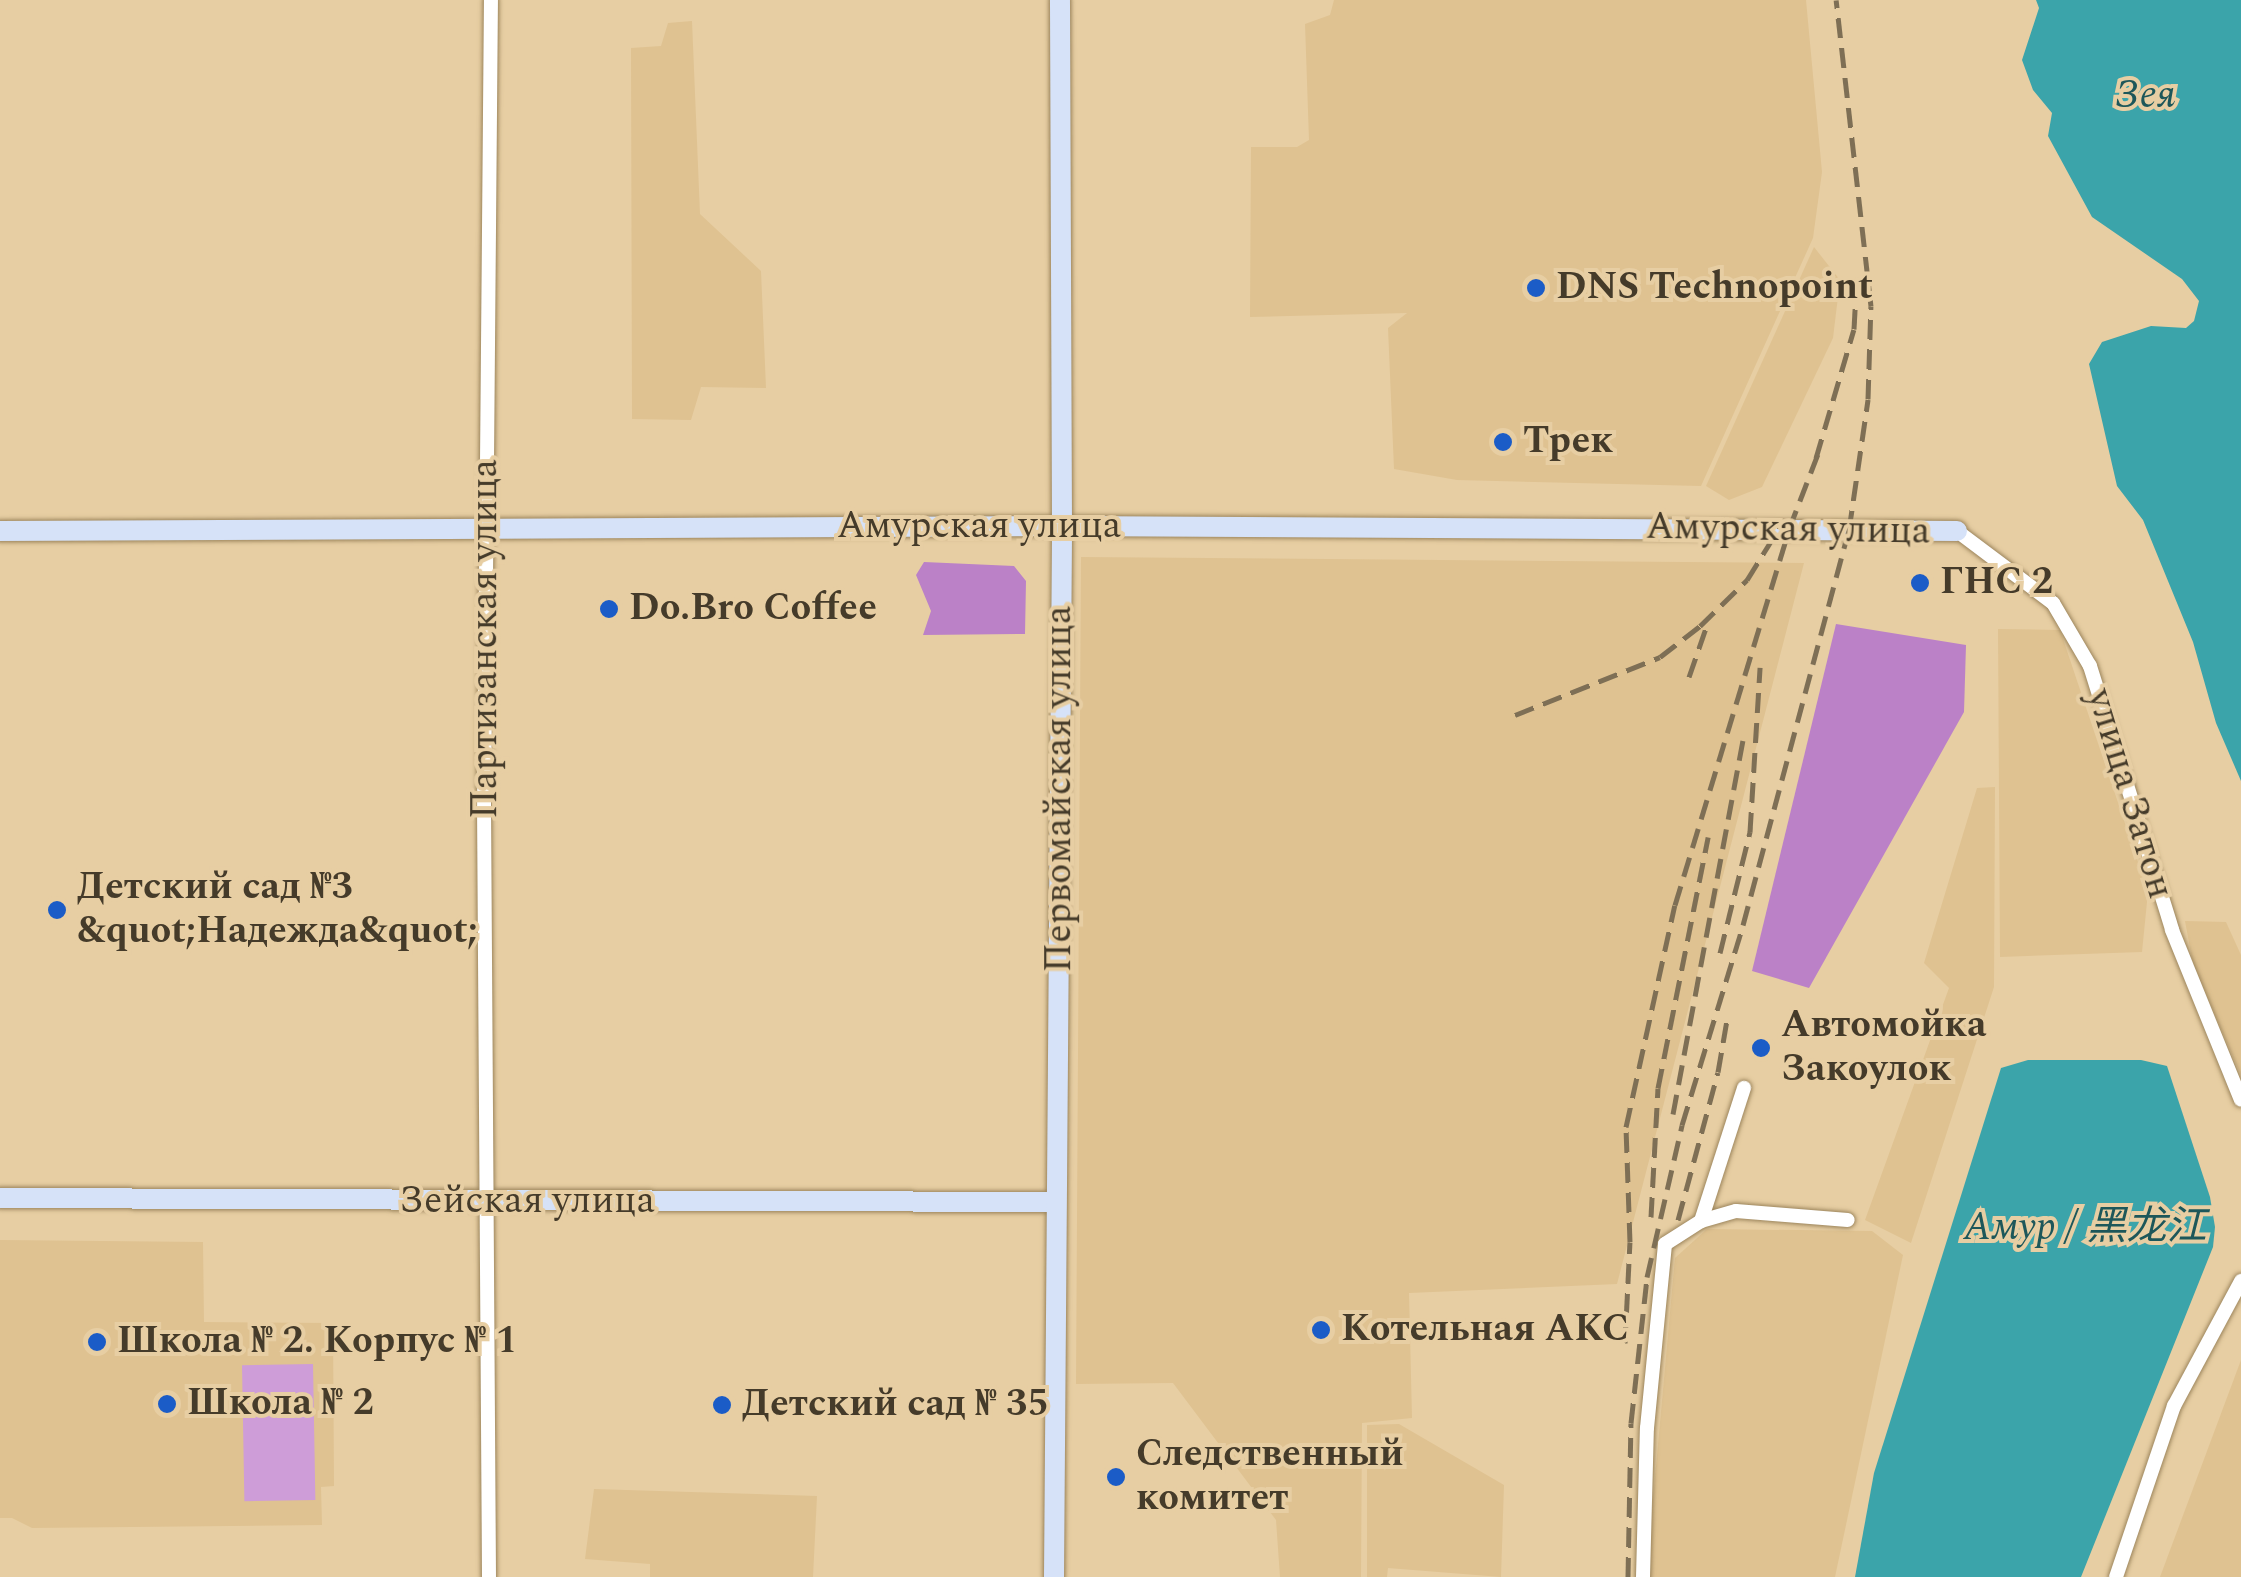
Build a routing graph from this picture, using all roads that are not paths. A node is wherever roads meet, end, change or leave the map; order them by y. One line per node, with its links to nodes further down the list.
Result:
1 (491, 0): 5 (street, Партизанская улица)
2 (1060, 0): 3 (street, Первомайская улица)
3 (1062, 526): 5 (street, Амурская улица); 6 (street, Амурская улица); 10 (street, Первомайская улица)
4 (0, 531): 5 (street, Амурская улица)
5 (486, 531): 11 (street, Партизанская улица)
6 (1957, 531): 8 (street, улица Затон)
7 (1744, 1088): 12 (street)
8 (2241, 1100)
9 (0, 1198): 11 (street, Зейская улица)
10 (1054, 1202): 11 (street, Зейская улица); 16 (street, Первомайская улица)
11 (485, 1204): 15 (street, Партизанская улица)
12 (1701, 1220): 13 (street); 17 (street)
13 (1848, 1220)
14 (2241, 1281): 18 (street)
15 (489, 1577)
16 (1054, 1577)
17 (1642, 1577)
18 (2116, 1577)

